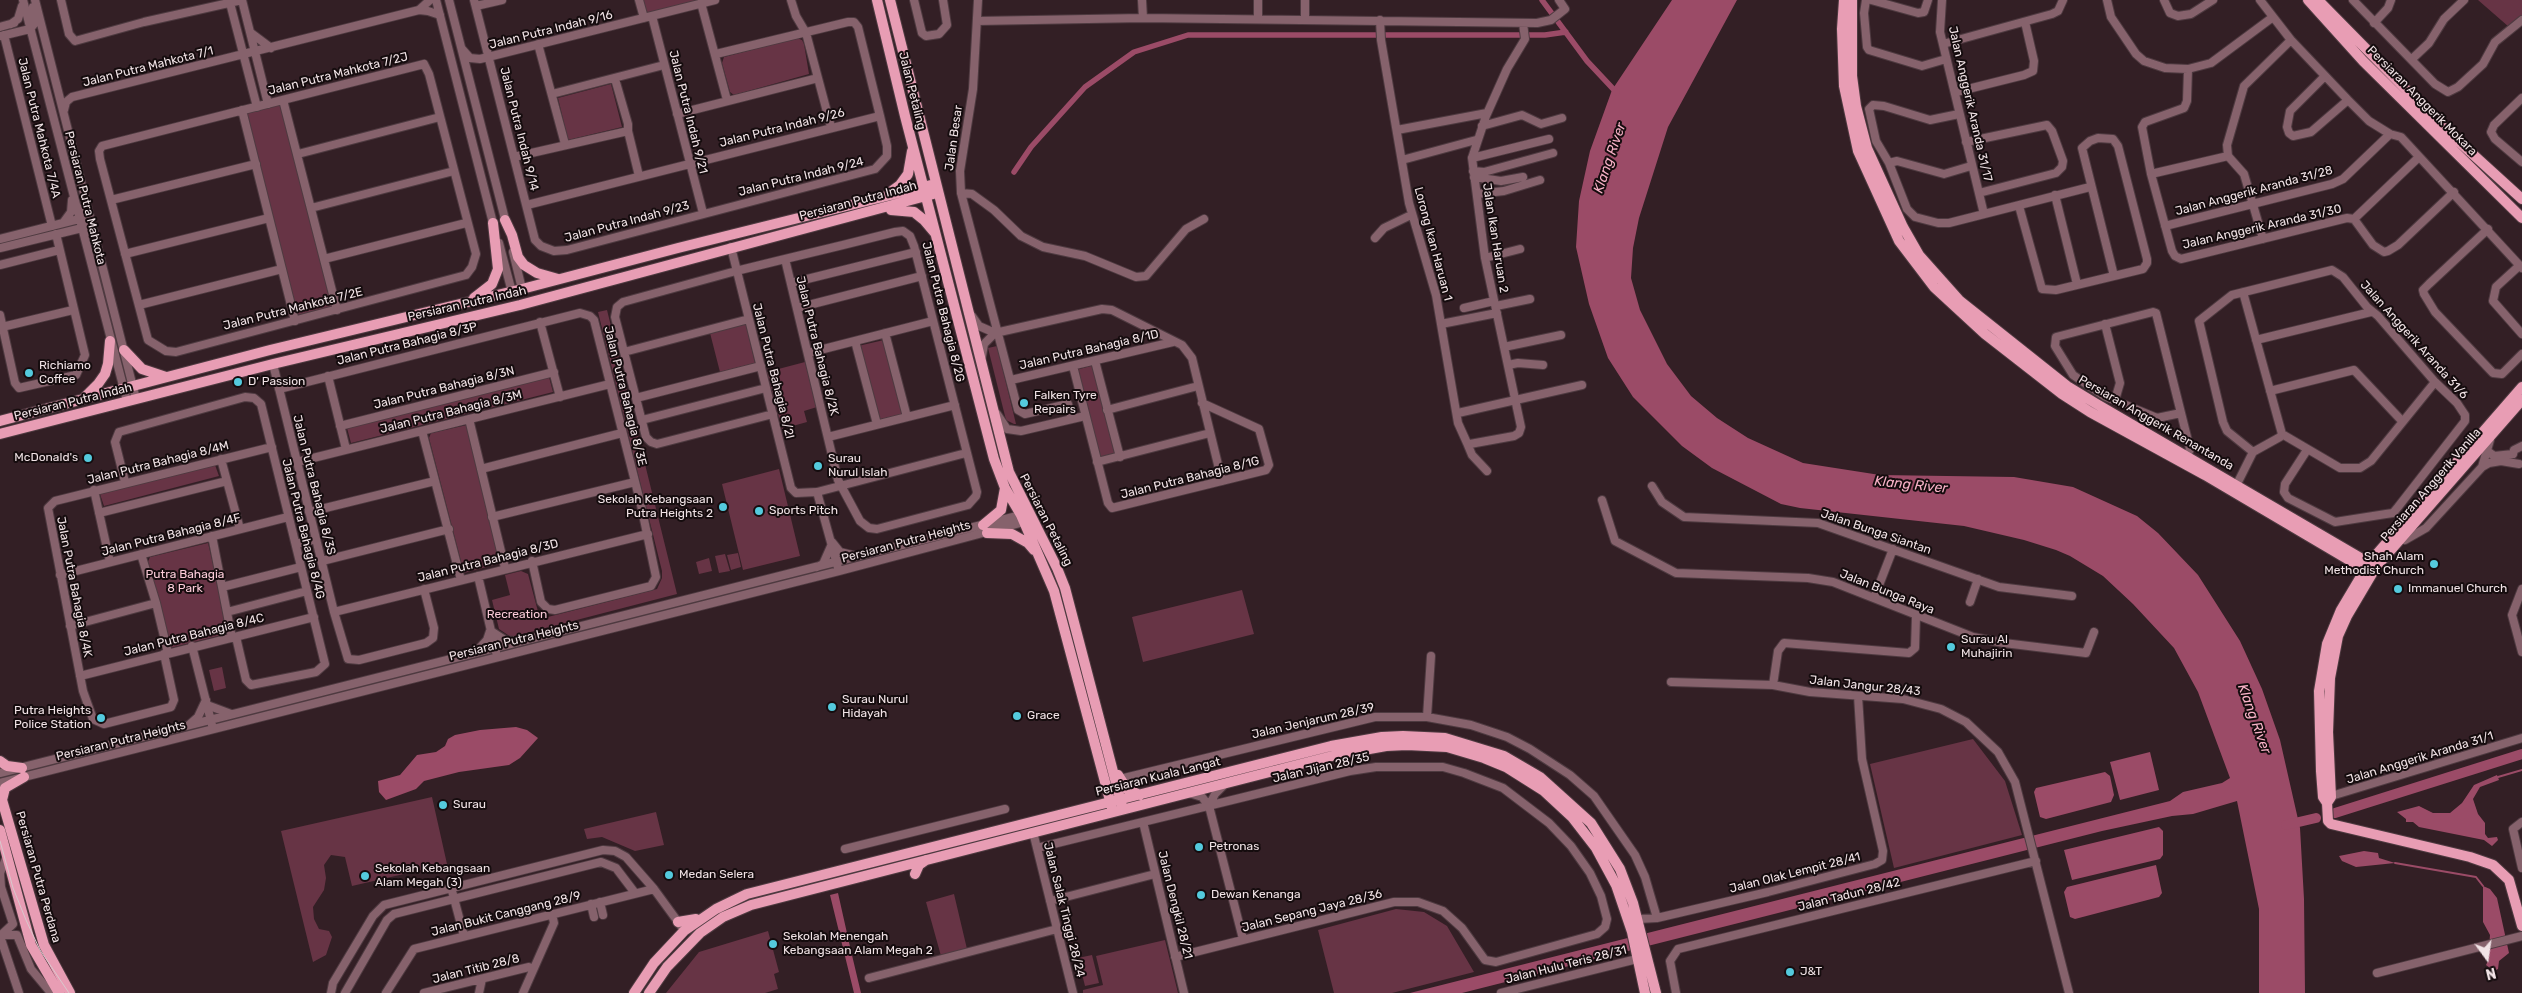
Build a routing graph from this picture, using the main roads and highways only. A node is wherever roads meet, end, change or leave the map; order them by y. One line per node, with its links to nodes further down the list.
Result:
1 (877, 0): 8 (main road, Jalan Petaling)
2 (890, 0): 9 (main road, Jalan Petaling)
3 (1844, 0): 7 (main road, Persiaran Anggerik Renantanda)
4 (1852, 0): 7 (main road, Persiaran Anggerik Renantanda)
5 (2308, 0): 13 (main road, Persiaran Anggerik Mokara)
6 (2318, 0): 11 (main road, Persiaran Anggerik Mokara)
7 (1858, 136): 32 (main road, Persiaran Anggerik Renantanda)
8 (913, 144): 9 (main road, Jalan Petaling); 10 (main road)
9 (931, 190): 10 (main road, Persiaran Putra Indah); 12 (main road, Persiaran Putra Indah); 16 (main road, Persiaran Petaling); 37 (main road, Persiaran Petaling)
10 (877, 198): 17 (main road, Persiaran Putra Indah)
11 (2522, 199)
12 (880, 210): 16 (main road); 18 (main road, Persiaran Putra Indah)
13 (2522, 218)
14 (505, 220): 21 (main road)
15 (493, 223): 24 (main road)
16 (937, 235): 35 (main road, Persiaran Petaling)
17 (678, 248): 18 (main road); 19 (main road, Persiaran Putra Indah)
18 (678, 261): 20 (main road, Persiaran Putra Indah)
19 (618, 263): 20 (main road); 21 (main road, Persiaran Putra Indah)
20 (620, 277): 22 (main road, Persiaran Putra Indah)
21 (559, 279): 23 (main road, Persiaran Putra Indah)
22 (571, 291): 23 (main road); 25 (main road, Persiaran Putra Indah)
23 (517, 292): 24 (main road, Persiaran Putra Indah); 25 (main road)
24 (457, 305): 28 (main road, Persiaran Putra Indah)
25 (478, 314): 34 (main road, Persiaran Putra Indah)
26 (110, 340): 30 (main road)
27 (124, 350): 28 (main road)
28 (169, 377): 30 (main road, Persiaran Putra Indah)
29 (2522, 387): 38 (main road, Persiaran Anggerik Vanilla)
30 (82, 399): 33 (main road, Persiaran Putra Indah)
31 (2522, 400): 38 (main road, Persiaran Anggerik Vanilla)
32 (2092, 408): 36 (main road, Persiaran Anggerik Renantanda); 36 (main road, Persiaran Anggerik Renantanda)
33 (0, 421)
34 (0, 434)
35 (1005, 488): 37 (main road, Persiaran Petaling); 39 (main road)
36 (2235, 488): 40 (main road, Persiaran Anggerik Renantanda)
37 (1026, 517): 39 (main road, Persiaran Petaling); 45 (main road, Persiaran Petaling)
38 (2383, 553): 40 (main road); 41 (main road, Persiaran Anggerik Vanilla)
39 (1039, 556): 46 (main road, Persiaran Petaling)
40 (2351, 556): 41 (main road, Persiaran Anggerik Renantanda); 42 (main road)
41 (2370, 568): 42 (main road, Persiaran Anggerik Vanilla); 49 (main road, Persiaran Anggerik Vanilla)
42 (2347, 598): 49 (main road, Persiaran Anggerik Vanilla)
43 (0, 761): 48 (main road)
44 (1284, 764): 47 (main road, Persiaran Kuala Langat); 50 (main road, Persiaran Kuala Langat); 58 (main road, Persiaran Kuala Langat); 58 (main road, Persiaran Kuala Langat)
45 (1112, 766): 47 (main road); 50 (main road, Persiaran Petaling)
46 (1104, 780): 50 (main road, Persiaran Petaling); 51 (main road)
47 (1140, 795): 50 (main road, Persiaran Kuala Langat)
48 (1, 796): 62 (main road, Persiaran Putra Perdana)
49 (2327, 799): 57 (main road, Persiaran Anggerik Vanilla)
50 (1117, 806): 51 (main road, Persiaran Kuala Langat); 53 (main road, Persiaran Kuala Langat)
51 (1086, 809): 56 (main road, Persiaran Kuala Langat)
52 (0, 830): 61 (main road, Persiaran Putra Perdana)
53 (929, 858): 54 (main road, Persiaran Kuala Langat); 54 (main road)
54 (898, 866): 55 (main road, Persiaran Kuala Langat)
55 (713, 923): 56 (main road); 59 (main road, Persiaran Kuala Langat)
56 (679, 925): 59 (main road); 63 (main road, Persiaran Kuala Langat)
57 (2522, 926)
58 (1637, 927): 60 (main road)
59 (682, 951): 64 (main road, Persiaran Kuala Langat)
60 (1640, 955): 65 (main road); 66 (main road)
61 (59, 993)
62 (70, 993)
63 (634, 993)
64 (649, 993)
65 (1645, 993)
66 (1656, 993)

